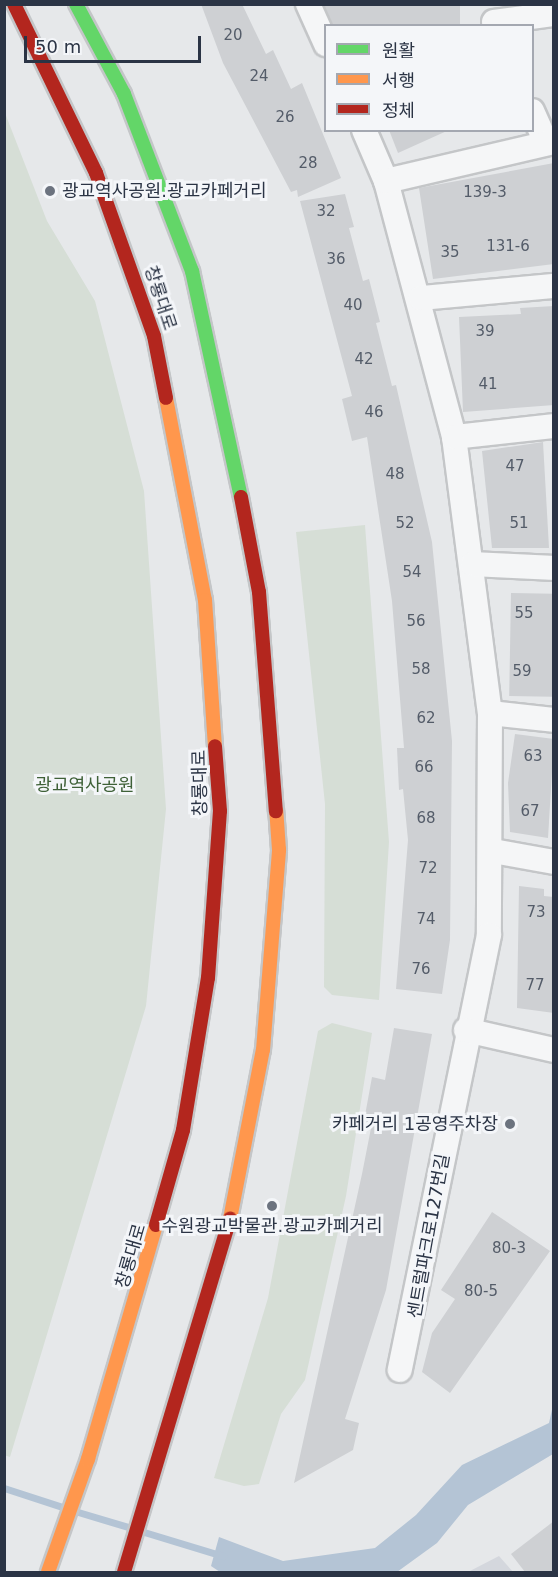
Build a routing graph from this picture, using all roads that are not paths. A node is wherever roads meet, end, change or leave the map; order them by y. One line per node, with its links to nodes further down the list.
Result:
1 (14, 4): 24 (main road, 창룡대로)
2 (76, 4): 25 (main road, 창룡대로)
3 (308, 4): 6 (street)
4 (554, 14): 5 (street)
5 (493, 17)
6 (324, 40)
7 (534, 115): 9 (street)
8 (365, 132): 10 (street, 센트럴파크로127번길)
9 (550, 143): 10 (street)
10 (386, 181): 12 (street, 센트럴파크로127번길)
11 (554, 286): 12 (street)
12 (421, 298): 14 (street, 센트럴파크로127번길)
13 (554, 426): 14 (street)
14 (454, 437): 15 (street, 센트럴파크로127번길)
15 (473, 564): 16 (street); 17 (street, 센트럴파크로127번길)
16 (554, 568)
17 (490, 713): 18 (street); 19 (street, 센트럴파크로127번길)
18 (554, 720)
19 (493, 851): 20 (street); 21 (street, 센트럴파크로127번길)
20 (554, 862)
21 (466, 1030): 22 (street); 23 (street, 센트럴파크로127번길)
22 (554, 1050)
23 (400, 1370)
24 (48, 1572)
25 (124, 1572)

